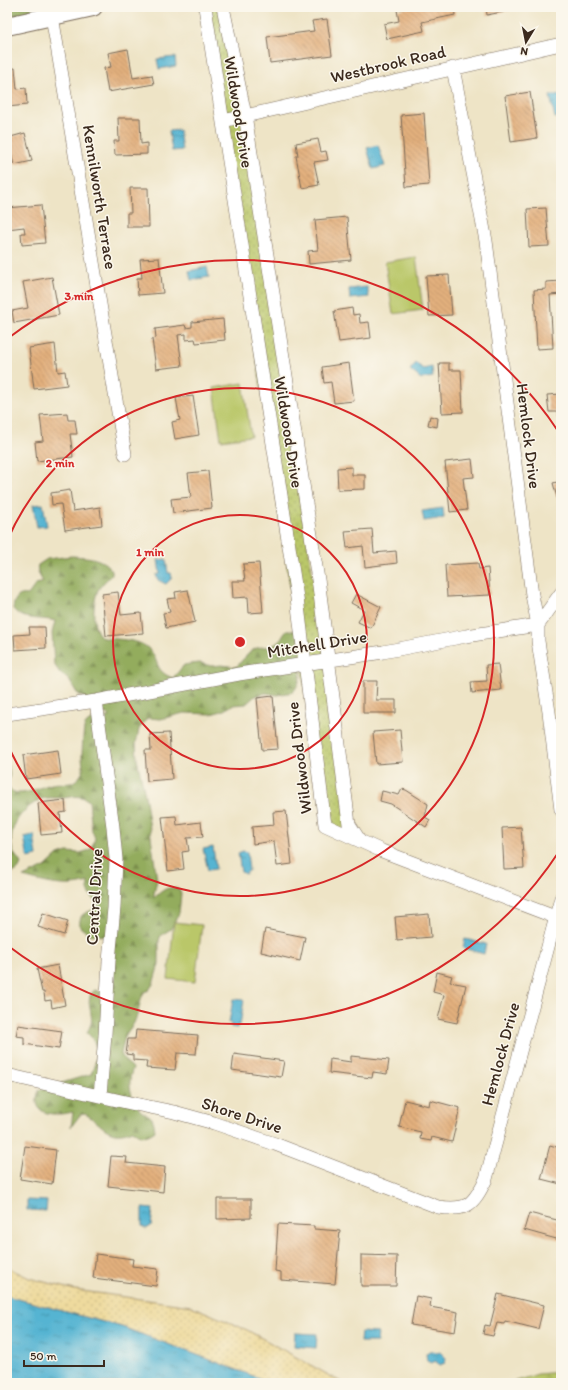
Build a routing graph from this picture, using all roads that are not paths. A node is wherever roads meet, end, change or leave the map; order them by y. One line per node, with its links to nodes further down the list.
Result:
1 (93, 7): 4 (main road)
2 (205, 7): 9 (street, Wildwood Drive)
3 (223, 7): 8 (street, Wildwood Drive)
4 (52, 16): 5 (main road); 10 (street, Kennilworth Terrace)
5 (7, 26)
6 (561, 44): 7 (street, Westbrook Road)
7 (453, 68): 8 (street, Westbrook Road); 12 (street, Hemlock Drive)
8 (244, 116): 9 (street, Westbrook Road); 13 (street, Wildwood Drive)
9 (222, 121): 14 (street, Wildwood Drive)
10 (125, 454)
11 (561, 593): 12 (street)
12 (538, 625): 13 (street, Mitchell Drive); 17 (street, Hemlock Drive)
13 (328, 660): 14 (street, Mitchell Drive); 18 (street, Wildwood Drive)
14 (305, 664): 15 (street, Mitchell Drive); 18 (street, Wildwood Drive)
15 (96, 701): 16 (street, Mitchell Drive); 22 (street, Central Drive)
16 (7, 714)
17 (561, 810)
18 (360, 841): 20 (street, Wildwood Drive)
19 (561, 898): 20 (street, Hemlock Drive)
20 (555, 917): 23 (street, Hemlock Drive)
21 (7, 1075): 22 (street, Shore Drive)
22 (100, 1096): 23 (street, Shore Drive)
23 (459, 1208)

